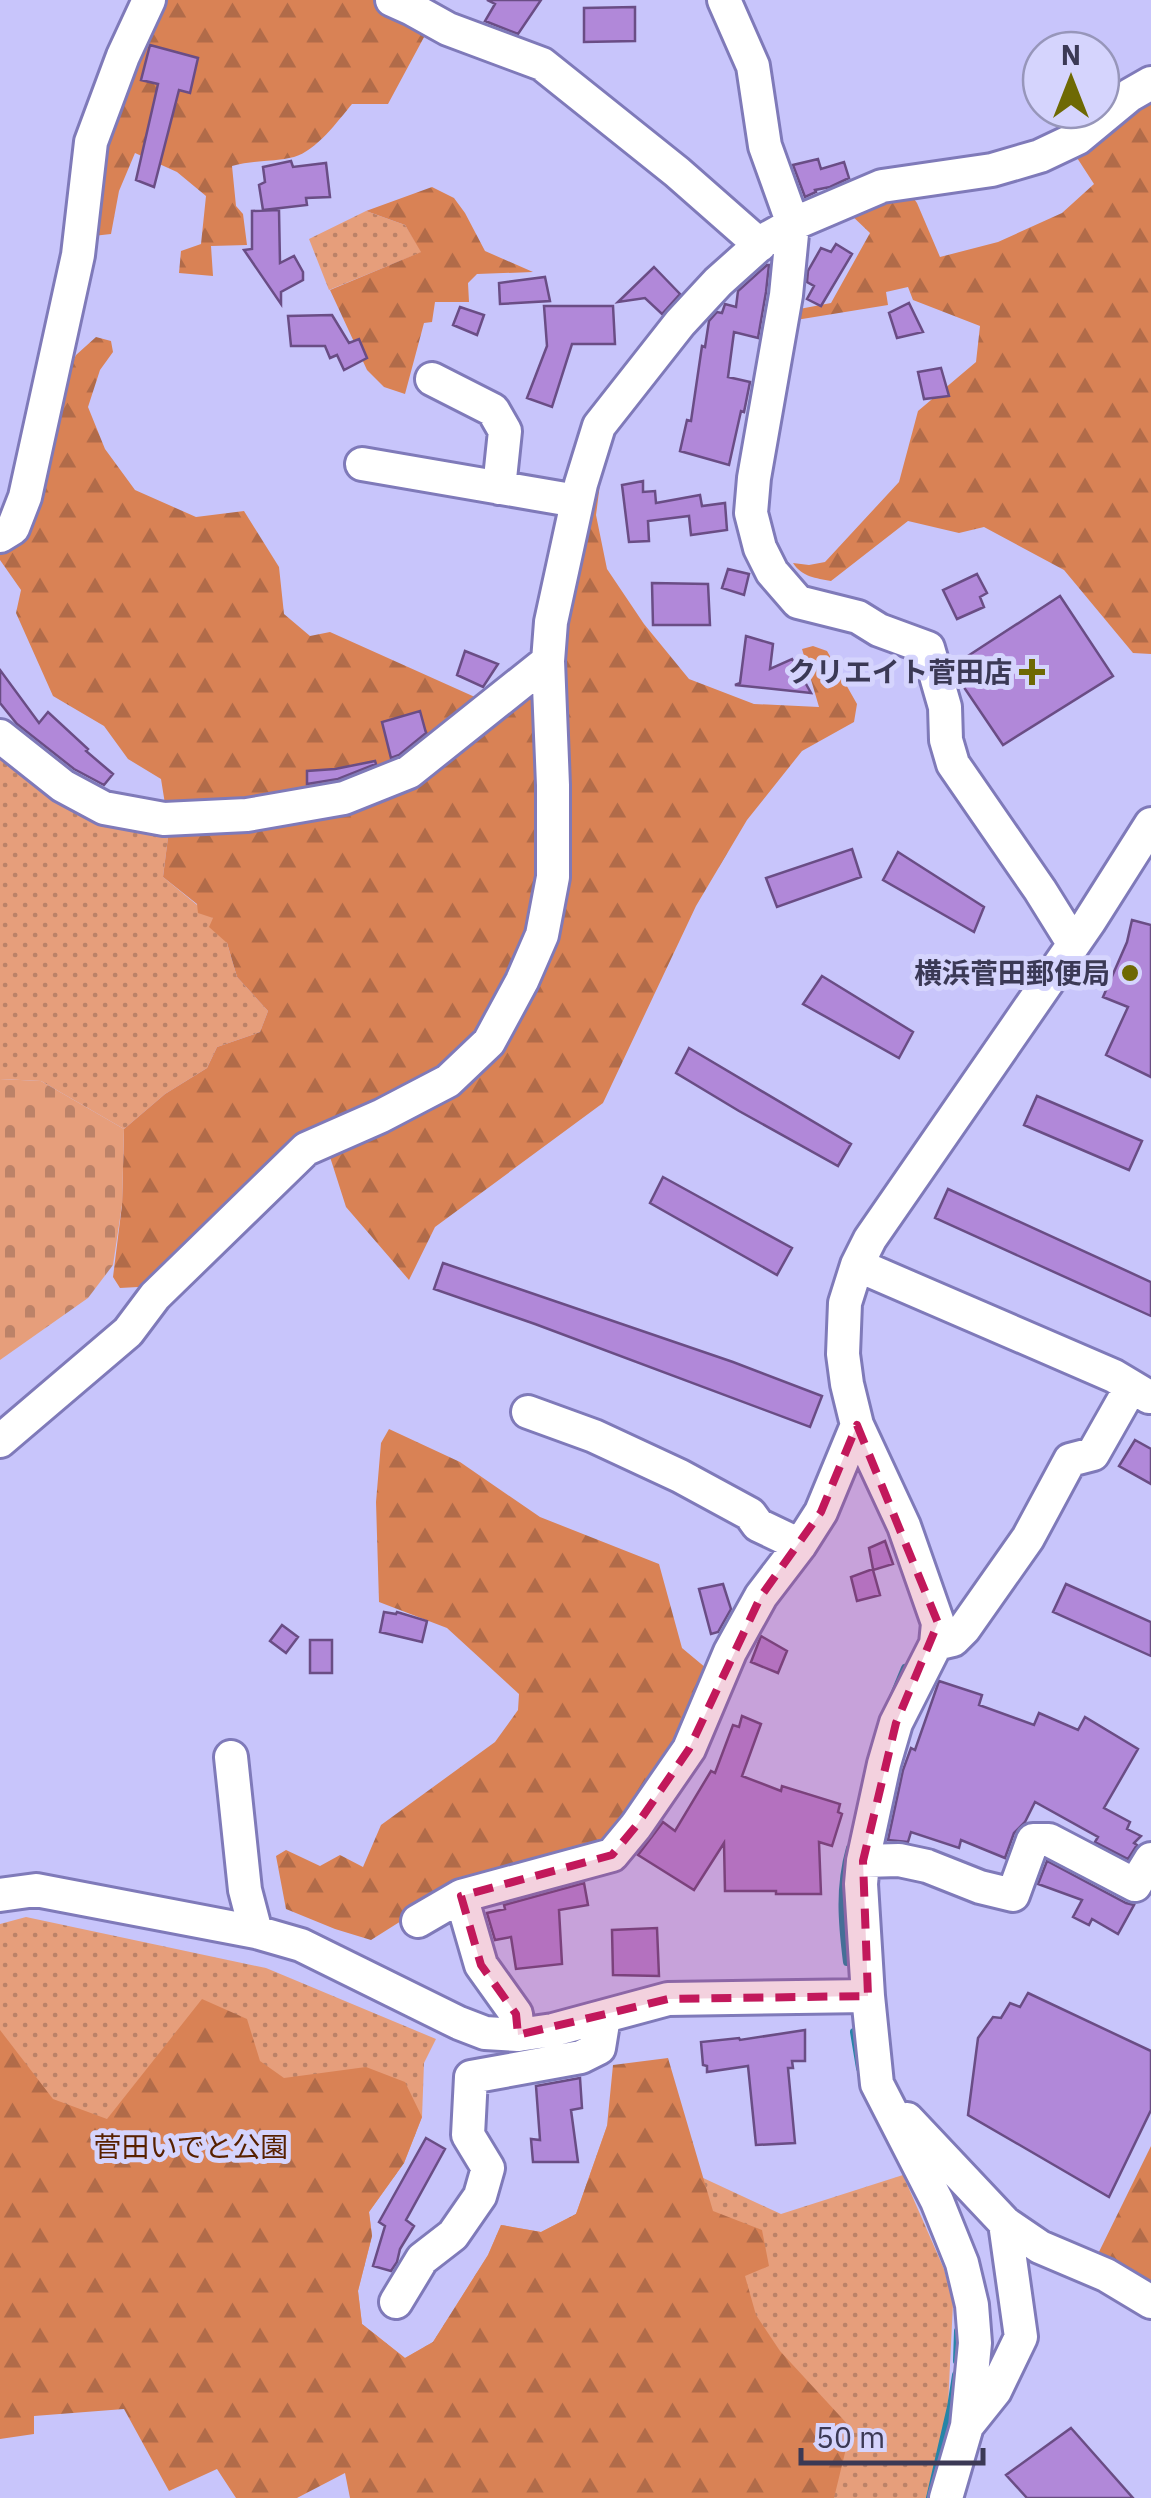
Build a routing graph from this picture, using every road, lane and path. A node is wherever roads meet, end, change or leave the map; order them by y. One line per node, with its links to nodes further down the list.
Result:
1 (149, 0): 11 (street)
2 (392, 0): 6 (street)
3 (724, 0): 5 (street)
4 (1151, 82): 5 (street)
5 (793, 224): 6 (street); 15 (street)
6 (760, 245): 10 (street)
7 (432, 379): 9 (street)
8 (362, 464): 9 (street)
9 (500, 488): 10 (street)
10 (577, 501): 12 (street)
11 (0, 536)
12 (548, 661): 13 (street); 20 (street)
13 (0, 736)
14 (1151, 824): 15 (street)
15 (1073, 943): 16 (street)
16 (857, 1265): 17 (street); 19 (street)
17 (1141, 1392): 22 (street)
18 (528, 1412): 21 (street)
19 (857, 1425): 21 (street); 22 (street)
20 (0, 1441)
21 (800, 1545): 27 (street)
22 (936, 1644): 25 (street)
23 (231, 1757): 29 (street)
24 (1151, 1859): 25 (street)
25 (863, 1861): 30 (street)
26 (0, 1895): 29 (street)
27 (461, 1896): 28 (street); 32 (street)
28 (418, 1920)
29 (256, 1932): 32 (street)
30 (868, 1996): 31 (street); 33 (street)
31 (604, 2016): 32 (street); 35 (street)
32 (518, 2035)
33 (887, 2105): 34 (street); 37 (street)
34 (1006, 2224): 36 (street); 37 (street)
35 (396, 2302)
36 (1151, 2302)
37 (967, 2426): 38 (street)
38 (946, 2498)

